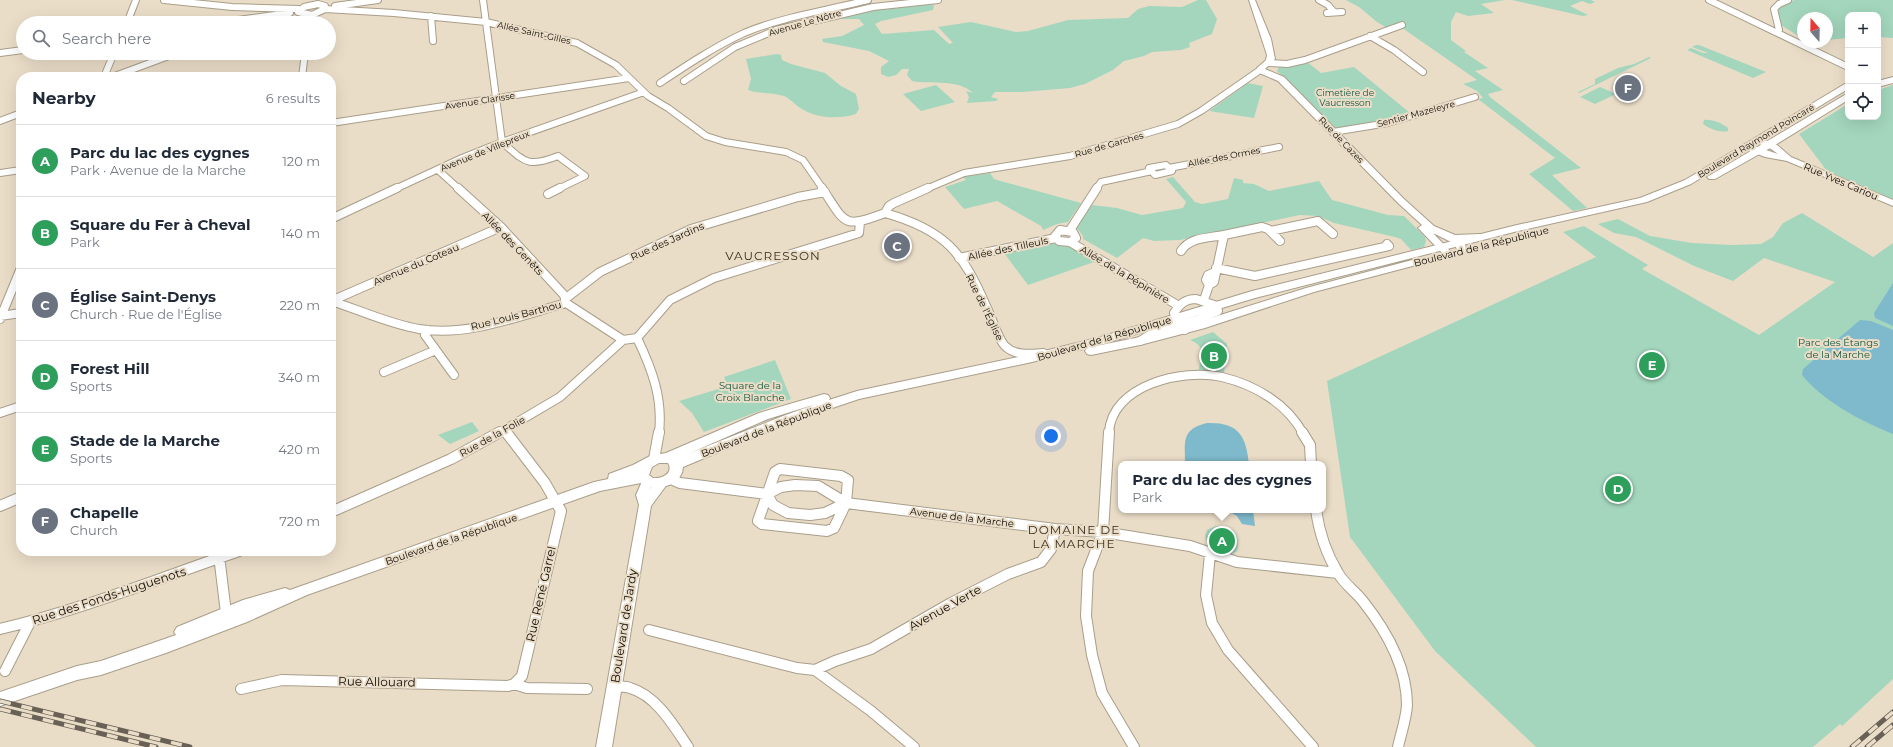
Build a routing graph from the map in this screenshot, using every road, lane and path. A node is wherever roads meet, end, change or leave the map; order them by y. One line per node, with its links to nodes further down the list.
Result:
1 (136, 0): 19 (street)
2 (164, 0): 14 (street)
3 (343, 0): 13 (street)
4 (378, 0): 13 (street)
5 (483, 0): 23 (street)
6 (868, 0): 48 (street, Avenue Le Nôtre)
7 (938, 0): 46 (street, Avenue Le Nôtre)
8 (1252, 0): 35 (street)
9 (1319, 0): 15 (street)
10 (1709, 0): 25 (street)
11 (1788, 0): 26 (street)
12 (313, 2): 13 (street); 14 (street)
13 (325, 7): 18 (street); 22 (street, Allée Saint-Gilles)
14 (299, 11): 18 (street); 20 (street); 21 (street)
15 (1334, 12): 16 (street); 17 (street)
16 (1342, 12)
17 (1327, 13)
18 (312, 15)
19 (130, 16)
20 (264, 16)
21 (286, 16)
22 (431, 16): 23 (street, Allée Saint-Gilles); 29 (street)
23 (486, 22): 43 (street, Allée Saint-Gilles); 52 (street)
24 (1402, 25): 27 (street)
25 (1772, 30): 26 (street); 28 (street)
26 (1779, 30): 28 (street)
27 (1370, 36): 35 (street); 41 (street)
28 (1792, 40): 36 (street)
29 (433, 41)
30 (16, 51): 31 (street)
31 (0, 53)
32 (111, 60): 38 (street)
33 (158, 60): 39 (street)
34 (305, 60): 40 (street)
35 (1269, 62): 37 (street, Rue de Garches)
36 (1845, 66)
37 (1260, 70): 57 (street, Rue de Cazes); 73 (street, Rue de Garches)
38 (106, 72)
39 (126, 72)
40 (303, 72)
41 (1423, 72)
42 (1893, 75): 44 (main road)
43 (629, 78): 50 (street, Allée Saint-Gilles); 52 (street, Avenue Clarisse)
44 (1881, 80)
45 (1893, 80): 47 (main road)
46 (684, 81)
47 (1881, 81)
48 (660, 83)
49 (1845, 87): 58 (main road, Boulevard Raymond Poincaré)
50 (644, 92): 59 (street, Avenue de Villepreux); 68 (street, Allée Saint-Gilles)
51 (1475, 97): 57 (street, Sentier Mazeleyre)
52 (496, 98): 56 (street, Avenue Clarisse); 59 (street)
53 (1845, 98): 60 (main road, Boulevard Raymond Poincaré)
54 (16, 115): 55 (street)
55 (0, 122)
56 (336, 122)
57 (1333, 132): 71 (street, Rue de Cazes)
58 (1758, 140): 60 (street, Rue Yves Cariou); 62 (main road, Boulevard Raymond Poincaré)
59 (502, 142): 65 (street, Avenue de Villepreux); 70 (street)
60 (1770, 145): 63 (main road, Boulevard de la République); 64 (street, Rue Yves Cariou)
61 (1279, 147): 77 (street, Allée des Ormes)
62 (1748, 147): 63 (street, Rue Yves Cariou); 69 (main road, Boulevard Raymond Poincaré)
63 (1758, 152): 64 (street, Rue Yves Cariou); 87 (main road, Boulevard de la République)
64 (1778, 154): 72 (street, Rue Yves Cariou)
65 (438, 170): 74 (street, Avenue de Villepreux); 76 (street, Allée des Genêts)
66 (16, 171): 67 (street)
67 (0, 173)
68 (825, 192): 75 (street, Allée Saint-Gilles); 95 (street, Rue des Jardins)
69 (1661, 193): 81 (main road, Boulevard de la République)
70 (548, 194)
71 (1401, 201): 82 (street, Rue de Cazes); 89 (street, Rue de Cazes)
72 (1893, 204)
73 (885, 213): 75 (street, Rue de Garches); 90 (street, Rue de l'Église)
74 (336, 217)
75 (860, 222): 103 (street)
76 (501, 227): 93 (street, Avenue du Coteau); 95 (street, Allée des Genêts)
77 (1070, 230): 83 (street); 84 (street)
78 (1270, 231): 79 (street); 80 (street); 85 (street)
79 (1333, 234)
80 (1224, 235): 88 (street); 91 (street)
81 (1492, 235): 82 (street, Rue de Cazes); 87 (main road, Boulevard de la République)
82 (1446, 236): 87 (street)
83 (1056, 238): 84 (street, Allée de la Pépinière); 90 (street, Allée des Tilleuls)
84 (1072, 241): 97 (street, Allée de la Pépinière)
85 (1280, 241)
86 (1387, 244): 91 (street)
87 (1460, 247): 89 (main road, Boulevard de la République)
88 (1181, 251)
89 (1444, 251): 98 (main road, Boulevard de la République); 101 (main road, Boulevard de la République)
90 (959, 258): 106 (street, Rue de l'Église)
91 (1216, 270): 94 (street)
92 (16, 280): 100 (street)
93 (336, 299)
94 (1204, 300): 97 (street); 98 (street)
95 (565, 301): 102 (street, Rue Louis Barthou); 104 (street, Rue Louis Barthou)
96 (336, 303): 102 (street, Rue Louis Barthou)
97 (1181, 304): 101 (street)
98 (1217, 306): 101 (main road, Boulevard de la République)
99 (16, 314): 100 (street)
100 (0, 317)
101 (1180, 324): 106 (main road, Boulevard de la République); 107 (main road, Boulevard de la République)
102 (428, 330): 105 (street)
103 (637, 338): 104 (street); 115 (street)
104 (623, 340): 112 (street, Rue de la Folie)
105 (436, 350): 108 (street); 109 (street)
106 (1055, 352): 107 (main road, Boulevard de la République)
107 (1032, 358): 113 (main road, Boulevard de la République)
108 (384, 372)
109 (454, 375)
110 (16, 408): 111 (street)
111 (0, 413)
112 (504, 430): 121 (street); 125 (street, Rue de la Folie)
113 (671, 461): 115 (main road, Boulevard de la République); 117 (main road)
114 (1311, 461): 128 (street)
115 (650, 462): 116 (main road); 118 (main road, Boulevard de la République)
116 (645, 480): 117 (main road, Boulevard de la République); 118 (main road, Boulevard de la République); 123 (street, Boulevard de Jardy)
117 (666, 481): 119 (street); 123 (street, Boulevard de Jardy)
118 (599, 486): 121 (main road, Boulevard de la République)
119 (767, 494): 122 (street, Avenue de la Marche); 122 (street); 122 (street); 122 (street)
120 (16, 499): 124 (street)
121 (557, 501): 133 (main road, Boulevard de la République); 143 (street, Rue René Garrel)
122 (846, 503): 127 (street, Avenue de la Marche)
123 (645, 505): 144 (street, Boulevard de Jardy)
124 (0, 506)
125 (336, 510)
126 (1317, 513): 132 (street)
127 (1055, 528): 128 (street, Avenue de la Marche); 140 (street, Avenue Verte)
128 (1103, 532): 129 (street, Avenue de la Marche); 151 (street)
129 (1210, 554): 132 (street, Avenue de la Marche); 152 (street)
130 (213, 556): 136 (street, Rue des Fonds-Huguenots)
131 (216, 556): 134 (street)
132 (1338, 573): 153 (street)
133 (302, 591): 134 (main road, Boulevard de la République); 135 (main road, Boulevard de la République)
134 (226, 613): 135 (street); 138 (street); 142 (main road, Boulevard de la République)
135 (242, 617): 138 (main road, Boulevard de la République)
136 (30, 622): 137 (street, Rue des Fonds-Huguenots); 141 (street)
137 (0, 629)
138 (210, 630): 142 (main road, Boulevard de la République)
139 (649, 630): 140 (street)
140 (815, 670): 150 (street)
141 (5, 671)
142 (77, 673): 147 (main road, Boulevard de la République)
143 (514, 684): 145 (street, Rue Allouard); 146 (street, Rue Allouard)
144 (614, 686): 148 (street, Boulevard de Jardy); 149 (street)
145 (241, 689)
146 (587, 689)
147 (0, 699)
148 (604, 747)
149 (688, 747)
150 (914, 747)
151 (1134, 747)
152 (1313, 747)
153 (1398, 747)

